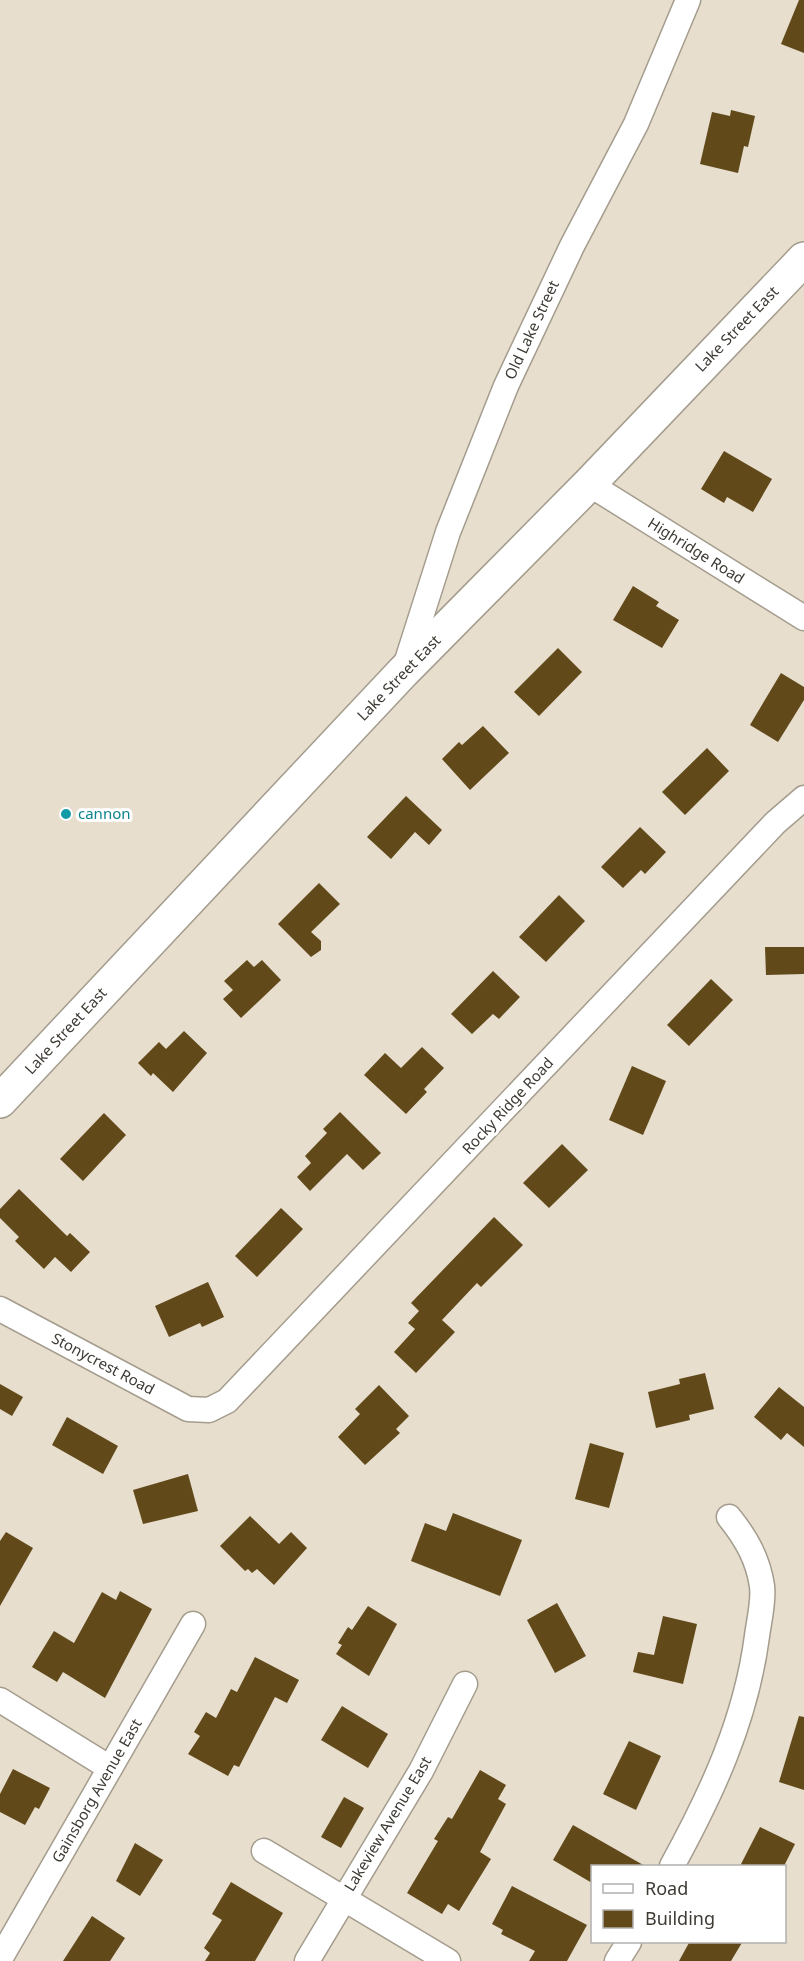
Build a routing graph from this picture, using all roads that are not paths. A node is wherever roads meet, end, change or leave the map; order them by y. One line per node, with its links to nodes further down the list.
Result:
1 (688, 0): 5 (street, Old Lake Street)
2 (804, 259): 3 (main road, Lake Street East)
3 (589, 484): 4 (street, Highridge Road); 5 (main road, Lake Street East)
4 (804, 618)
5 (403, 672): 7 (main road, Lake Street East)
6 (804, 798): 9 (street, Rocky Ridge Road)
7 (0, 1101)
8 (0, 1309): 9 (street, Stonycrest Road)
9 (209, 1410)
10 (729, 1517): 16 (street)
11 (193, 1624): 14 (street, Gainsborg Avenue East)
12 (465, 1684): 17 (street, Lakeview Avenue East)
13 (0, 1700): 14 (street)
14 (110, 1768): 19 (street, Gainsborg Avenue East)
15 (264, 1851): 17 (street)
16 (673, 1865)
17 (344, 1899): 20 (street, Lakeview Avenue East); 21 (street)
18 (628, 1943): 22 (street)
19 (0, 1959)
20 (307, 1961)
21 (448, 1961)
22 (617, 1961)

